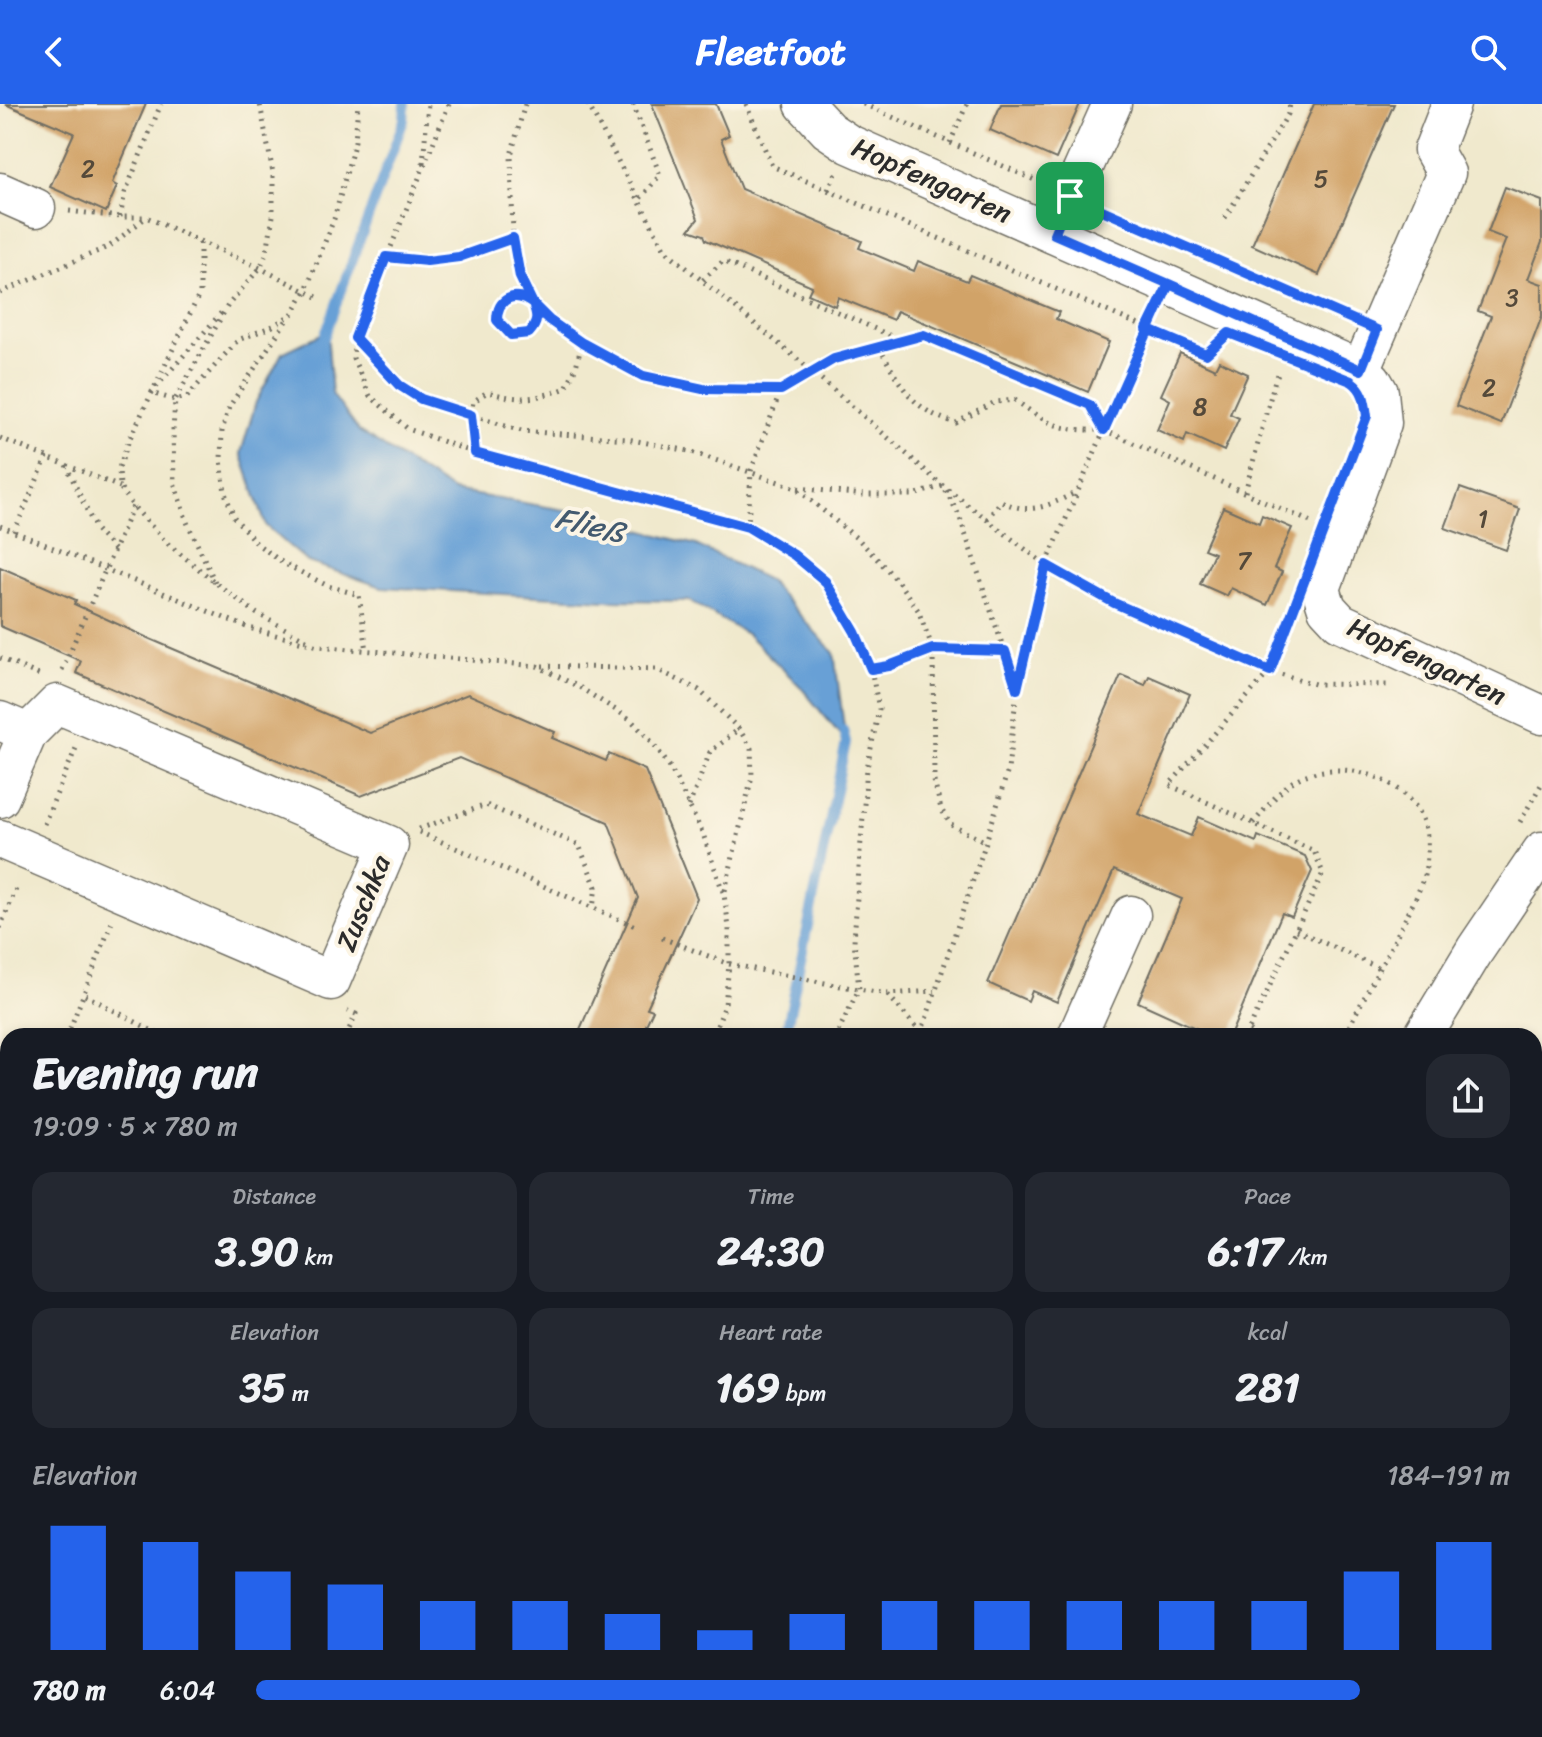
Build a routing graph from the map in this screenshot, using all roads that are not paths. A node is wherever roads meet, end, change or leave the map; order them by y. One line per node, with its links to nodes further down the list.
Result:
1 (804, 104): 6 (street, Hopfengarten)
2 (1112, 104): 6 (street)
3 (1451, 104): 7 (street)
4 (0, 192): 5 (street)
5 (36, 208)
6 (1054, 234): 7 (street, Hopfengarten)
7 (1361, 370): 8 (street, Hopfengarten)
8 (1542, 715)
9 (14, 727): 10 (street); 11 (street, Zuschka)
10 (0, 798)
11 (16, 846)
12 (1542, 851): 15 (street)
13 (1131, 915): 14 (street)
14 (1081, 1028)
15 (1428, 1028)

